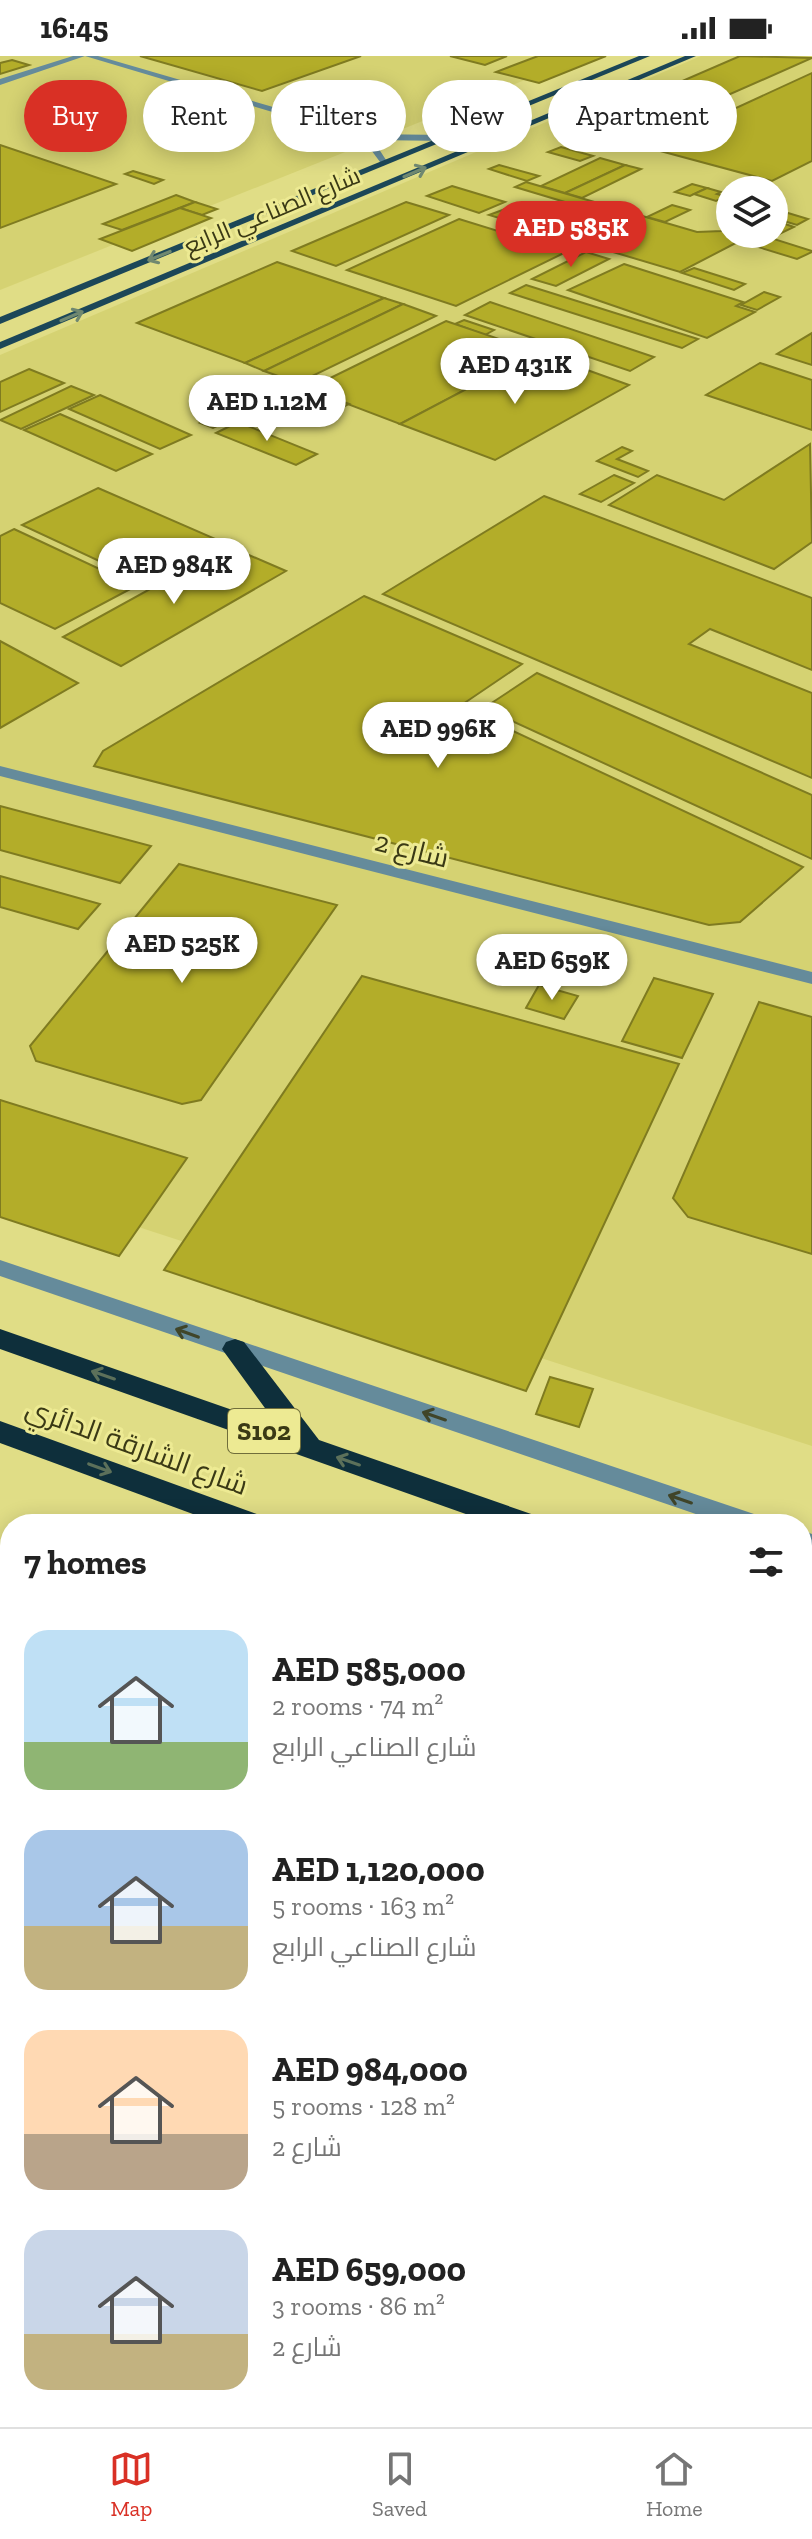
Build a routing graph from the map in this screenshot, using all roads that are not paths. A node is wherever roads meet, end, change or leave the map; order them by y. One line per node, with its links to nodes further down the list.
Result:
1 (81, 56): 5 (street)
2 (89, 56): 7 (street)
3 (646, 56): 6 (main road, شارع الصناعي الرابع)
4 (692, 56): 12 (main road, شارع الصناعي الرابع, one-way to 4)
5 (0, 82)
6 (532, 103)
7 (271, 109)
8 (422, 148): 10 (main road, شارع الصناعي الرابع)
9 (378, 152): 10 (street)
10 (383, 163): 11 (main road, شارع الصناعي الرابع, one-way to 11)
11 (0, 321)
12 (0, 346)
13 (0, 771): 14 (street, شارع 2)
14 (812, 978)
15 (0, 1268): 17 (street, one-way to 15)
16 (0, 1339): 19 (highway, شارع الشارقة الدائري / S102, one-way to 16)
17 (235, 1349): 19 (highway); 22 (street, one-way to 17)
18 (0, 1432): 20 (highway, شارع الشارقة الدائري, one-way to 20)
19 (310, 1448): 21 (highway, شارع الشارقة الدائري / S102, one-way to 19)
20 (225, 1514)
21 (498, 1514)
22 (724, 1514)

